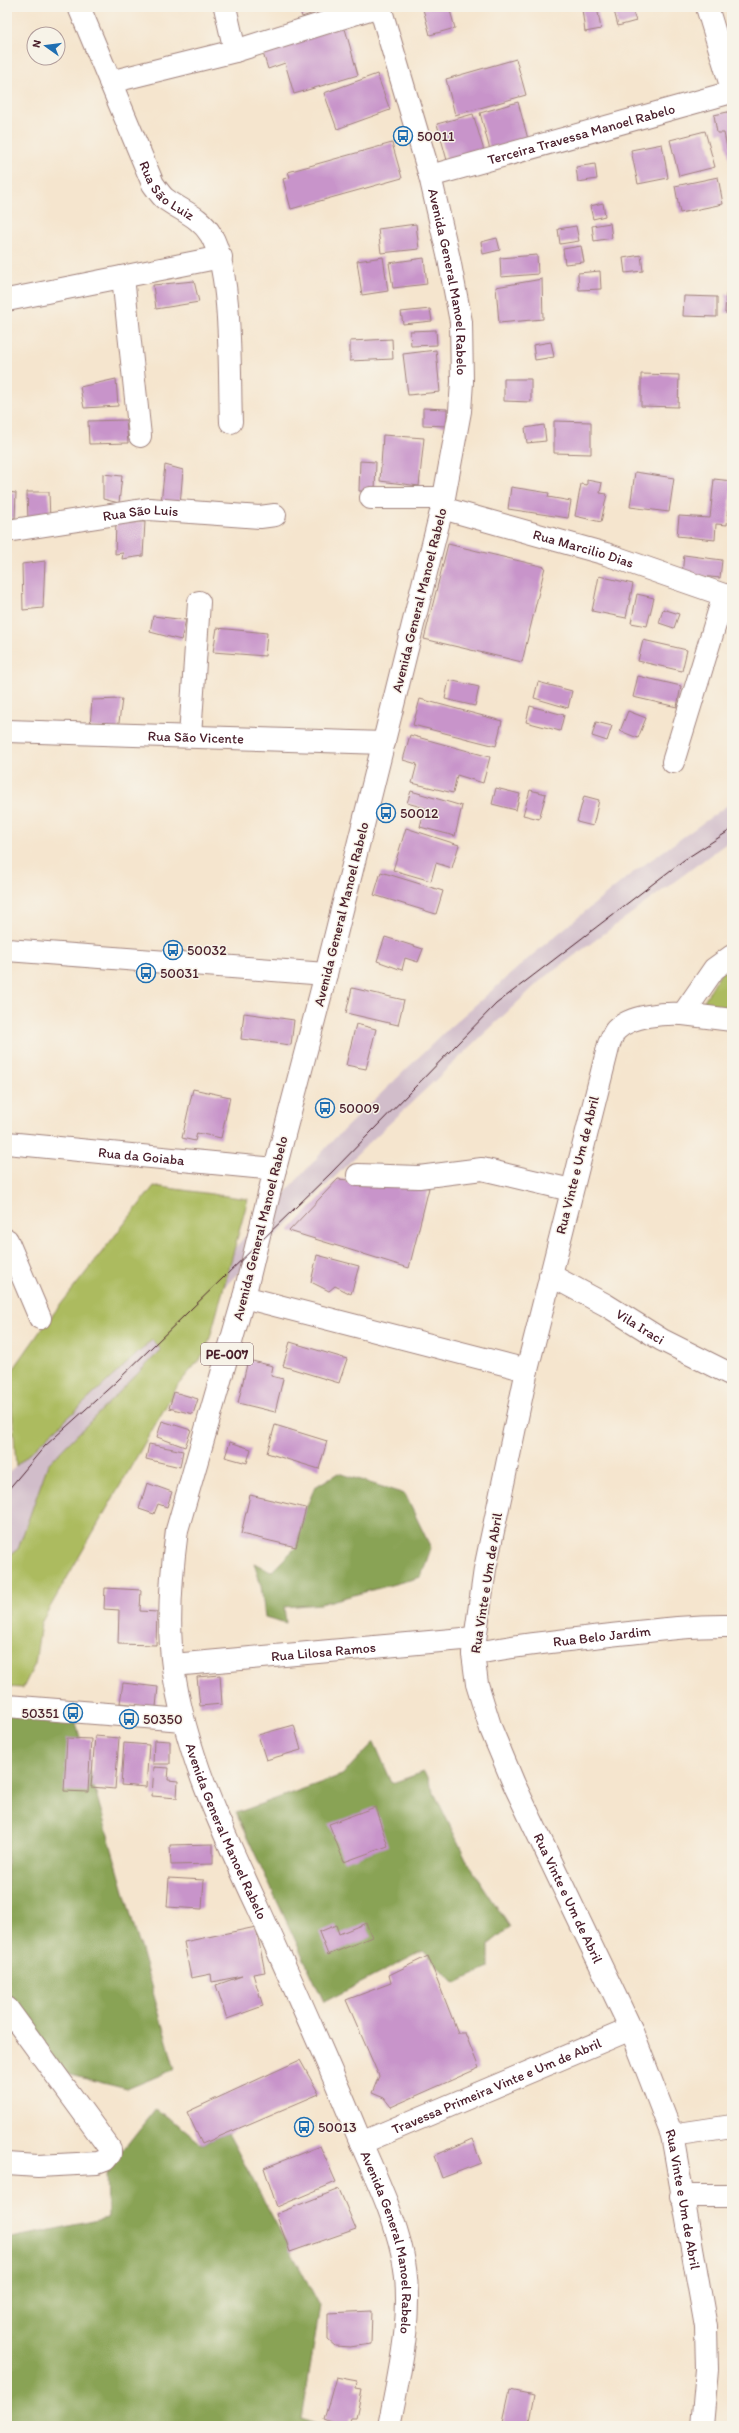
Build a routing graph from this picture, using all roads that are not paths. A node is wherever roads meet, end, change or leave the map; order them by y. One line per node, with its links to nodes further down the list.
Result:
1 (79, 7): 7 (street, Rua São Luiz)
2 (224, 7): 6 (street)
3 (376, 7): 6 (street)
4 (380, 7): 9 (street, Avenida General Manoel Rabelo / PE-007)
5 (707, 7): 8 (street)
6 (236, 51): 7 (street)
7 (110, 82): 10 (street, Rua São Luiz)
8 (732, 91): 9 (street, Terceira Travessa Manoel Rabelo)
9 (430, 176): 16 (street, Avenida General Manoel Rabelo / PE-007)
10 (221, 257): 11 (street); 13 (street, Rua São Luiz)
11 (123, 276): 12 (street); 14 (street)
12 (7, 300)
13 (231, 422)
14 (140, 436)
15 (371, 498): 16 (street)
16 (443, 503): 19 (street, Rua Marcilio Dias); 23 (street, Avenida General Manoel Rabelo / PE-007)
17 (275, 515): 18 (street, Rua São Luis)
18 (7, 531)
19 (728, 591): 24 (street)
20 (199, 602): 22 (street)
21 (7, 731): 22 (street, Rua São Vicente)
22 (190, 736): 23 (street, Rua São Vicente)
23 (384, 743): 27 (street, Avenida General Manoel Rabelo / PE-007)
24 (673, 762)
25 (7, 950): 27 (street)
26 (732, 956): 28 (street)
27 (326, 974): 31 (street, Avenida General Manoel Rabelo / PE-007)
28 (683, 1014): 29 (street, Rua Vinte e Um de Abril); 33 (street, Rua Vinte e Um de Abril)
29 (732, 1020)
30 (7, 1143): 31 (street, Rua da Goiaba)
31 (275, 1169): 36 (street, Avenida General Manoel Rabelo / PE-007)
32 (358, 1175): 33 (street)
33 (571, 1190): 35 (street, Rua Vinte e Um de Abril)
34 (7, 1240): 37 (street)
35 (550, 1275): 38 (street, Rua Vinte e Um de Abril); 39 (street, Vila Iraci)
36 (244, 1297): 38 (street); 42 (street, Avenida General Manoel Rabelo / PE-007)
37 (40, 1318)
38 (527, 1370): 41 (street, Rua Vinte e Um de Abril)
39 (732, 1375)
40 (732, 1626): 41 (street, Rua Belo Jardim)
41 (473, 1646): 42 (street, Rua Lilosa Ramos); 46 (street, Rua Vinte e Um de Abril)
42 (173, 1665): 44 (street, Avenida General Manoel Rabelo / PE-007)
43 (7, 1706): 44 (street)
44 (183, 1720): 49 (street, Avenida General Manoel Rabelo / PE-007)
45 (7, 2008): 50 (street)
46 (631, 2029): 48 (street, Rua Vinte e Um de Abril); 49 (street, Travessa Primeira Vinte e Um de Abril)
47 (732, 2126): 48 (street)
48 (672, 2135): 51 (street, Rua Vinte e Um de Abril)
49 (361, 2142): 53 (street, Avenida General Manoel Rabelo / PE-007)
50 (7, 2164)
51 (681, 2196): 52 (street); 54 (street, Rua Vinte e Um de Abril)
52 (732, 2196)
53 (389, 2426)
54 (702, 2426)

